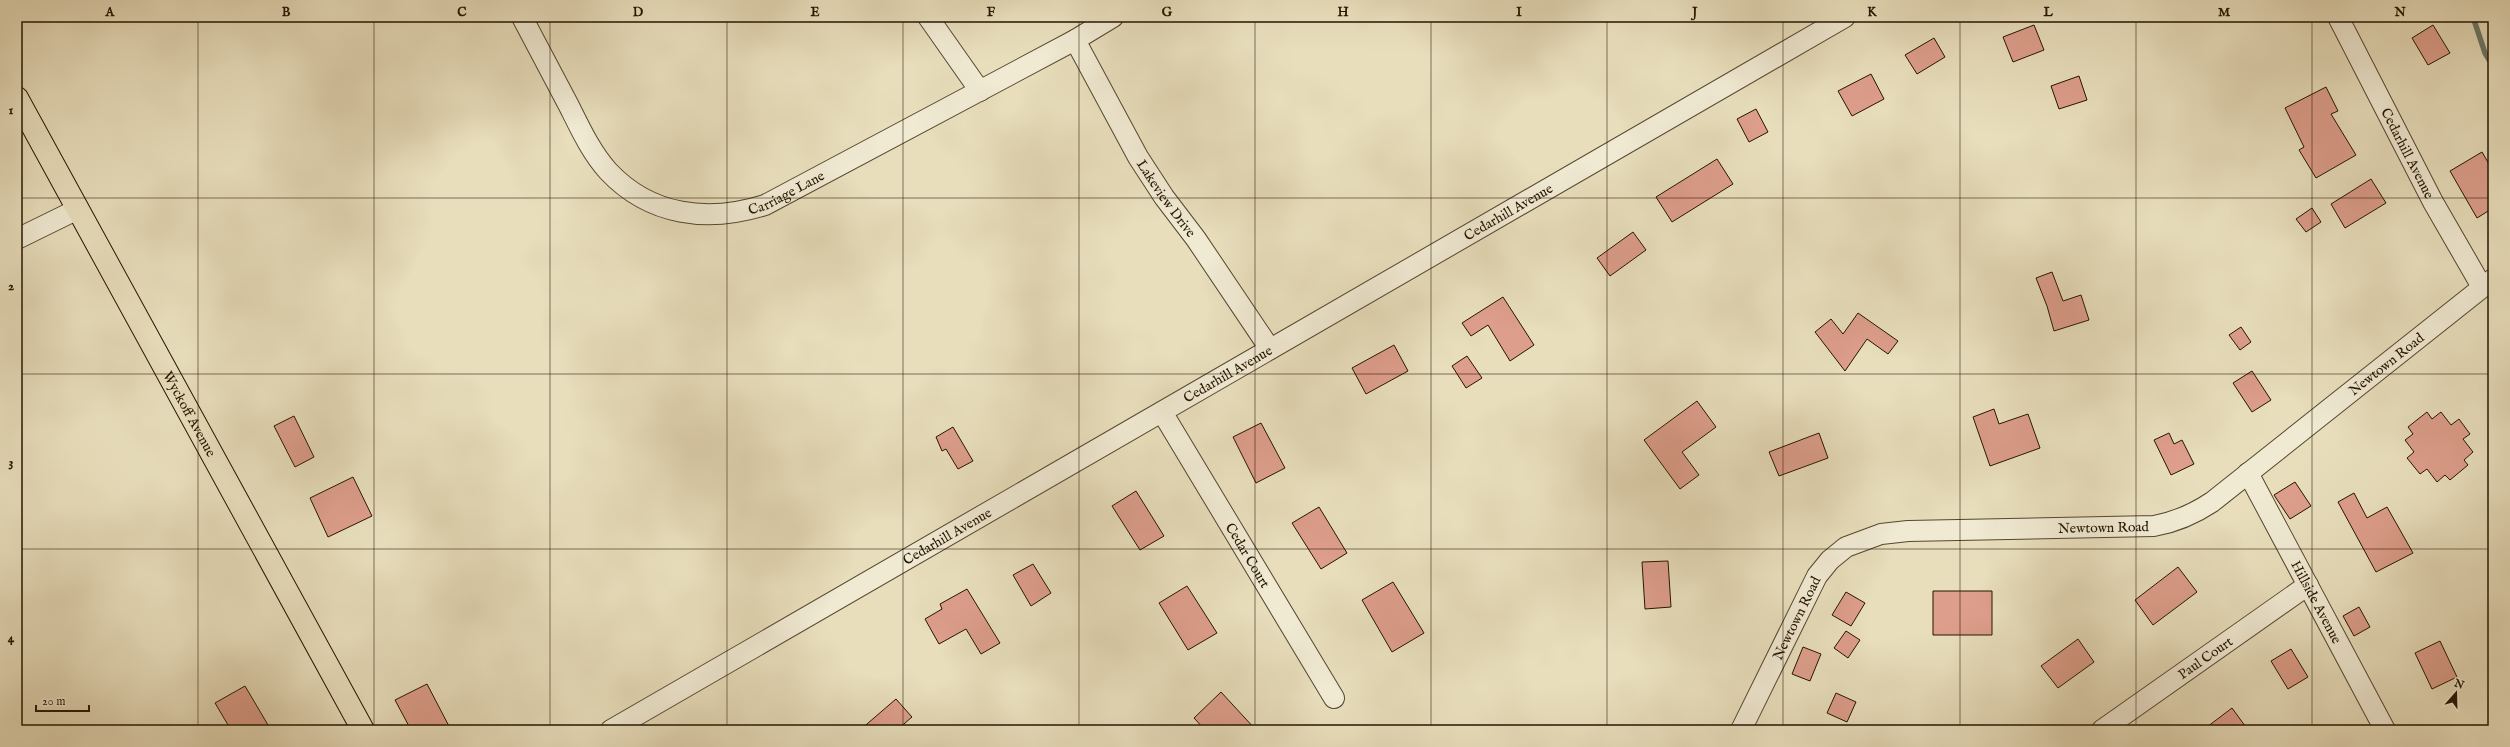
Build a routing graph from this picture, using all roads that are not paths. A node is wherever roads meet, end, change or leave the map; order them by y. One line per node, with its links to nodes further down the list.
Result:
1 (522, 17): 8 (street, Carriage Lane)
2 (928, 17): 8 (street)
3 (1113, 17): 7 (street, Carriage Lane)
4 (1844, 17): 6 (street, Cedarhill Avenue)
5 (2338, 17): 12 (street, Cedarhill Avenue)
6 (1814, 24): 13 (street, Cedarhill Avenue)
7 (1075, 40): 8 (street, Carriage Lane); 13 (street, Lakeview Drive)
8 (980, 91)
9 (17, 98): 10 (main road, Wyckoff Avenue)
10 (76, 210): 11 (street); 18 (main road, Wyckoff Avenue)
11 (17, 239)
12 (2488, 283): 15 (street, Newtown Road)
13 (1270, 349): 14 (street, Cedarhill Avenue)
14 (1162, 412): 17 (street, Cedar Court); 19 (street, Cedarhill Avenue)
15 (2248, 473): 16 (street, Hillside Avenue); 20 (street, Newtown Road)
16 (2308, 585): 21 (street, Paul Court); 22 (street, Hillside Avenue)
17 (1334, 698)
18 (363, 730)
19 (611, 730)
20 (1741, 730)
21 (2102, 730)
22 (2385, 730)

